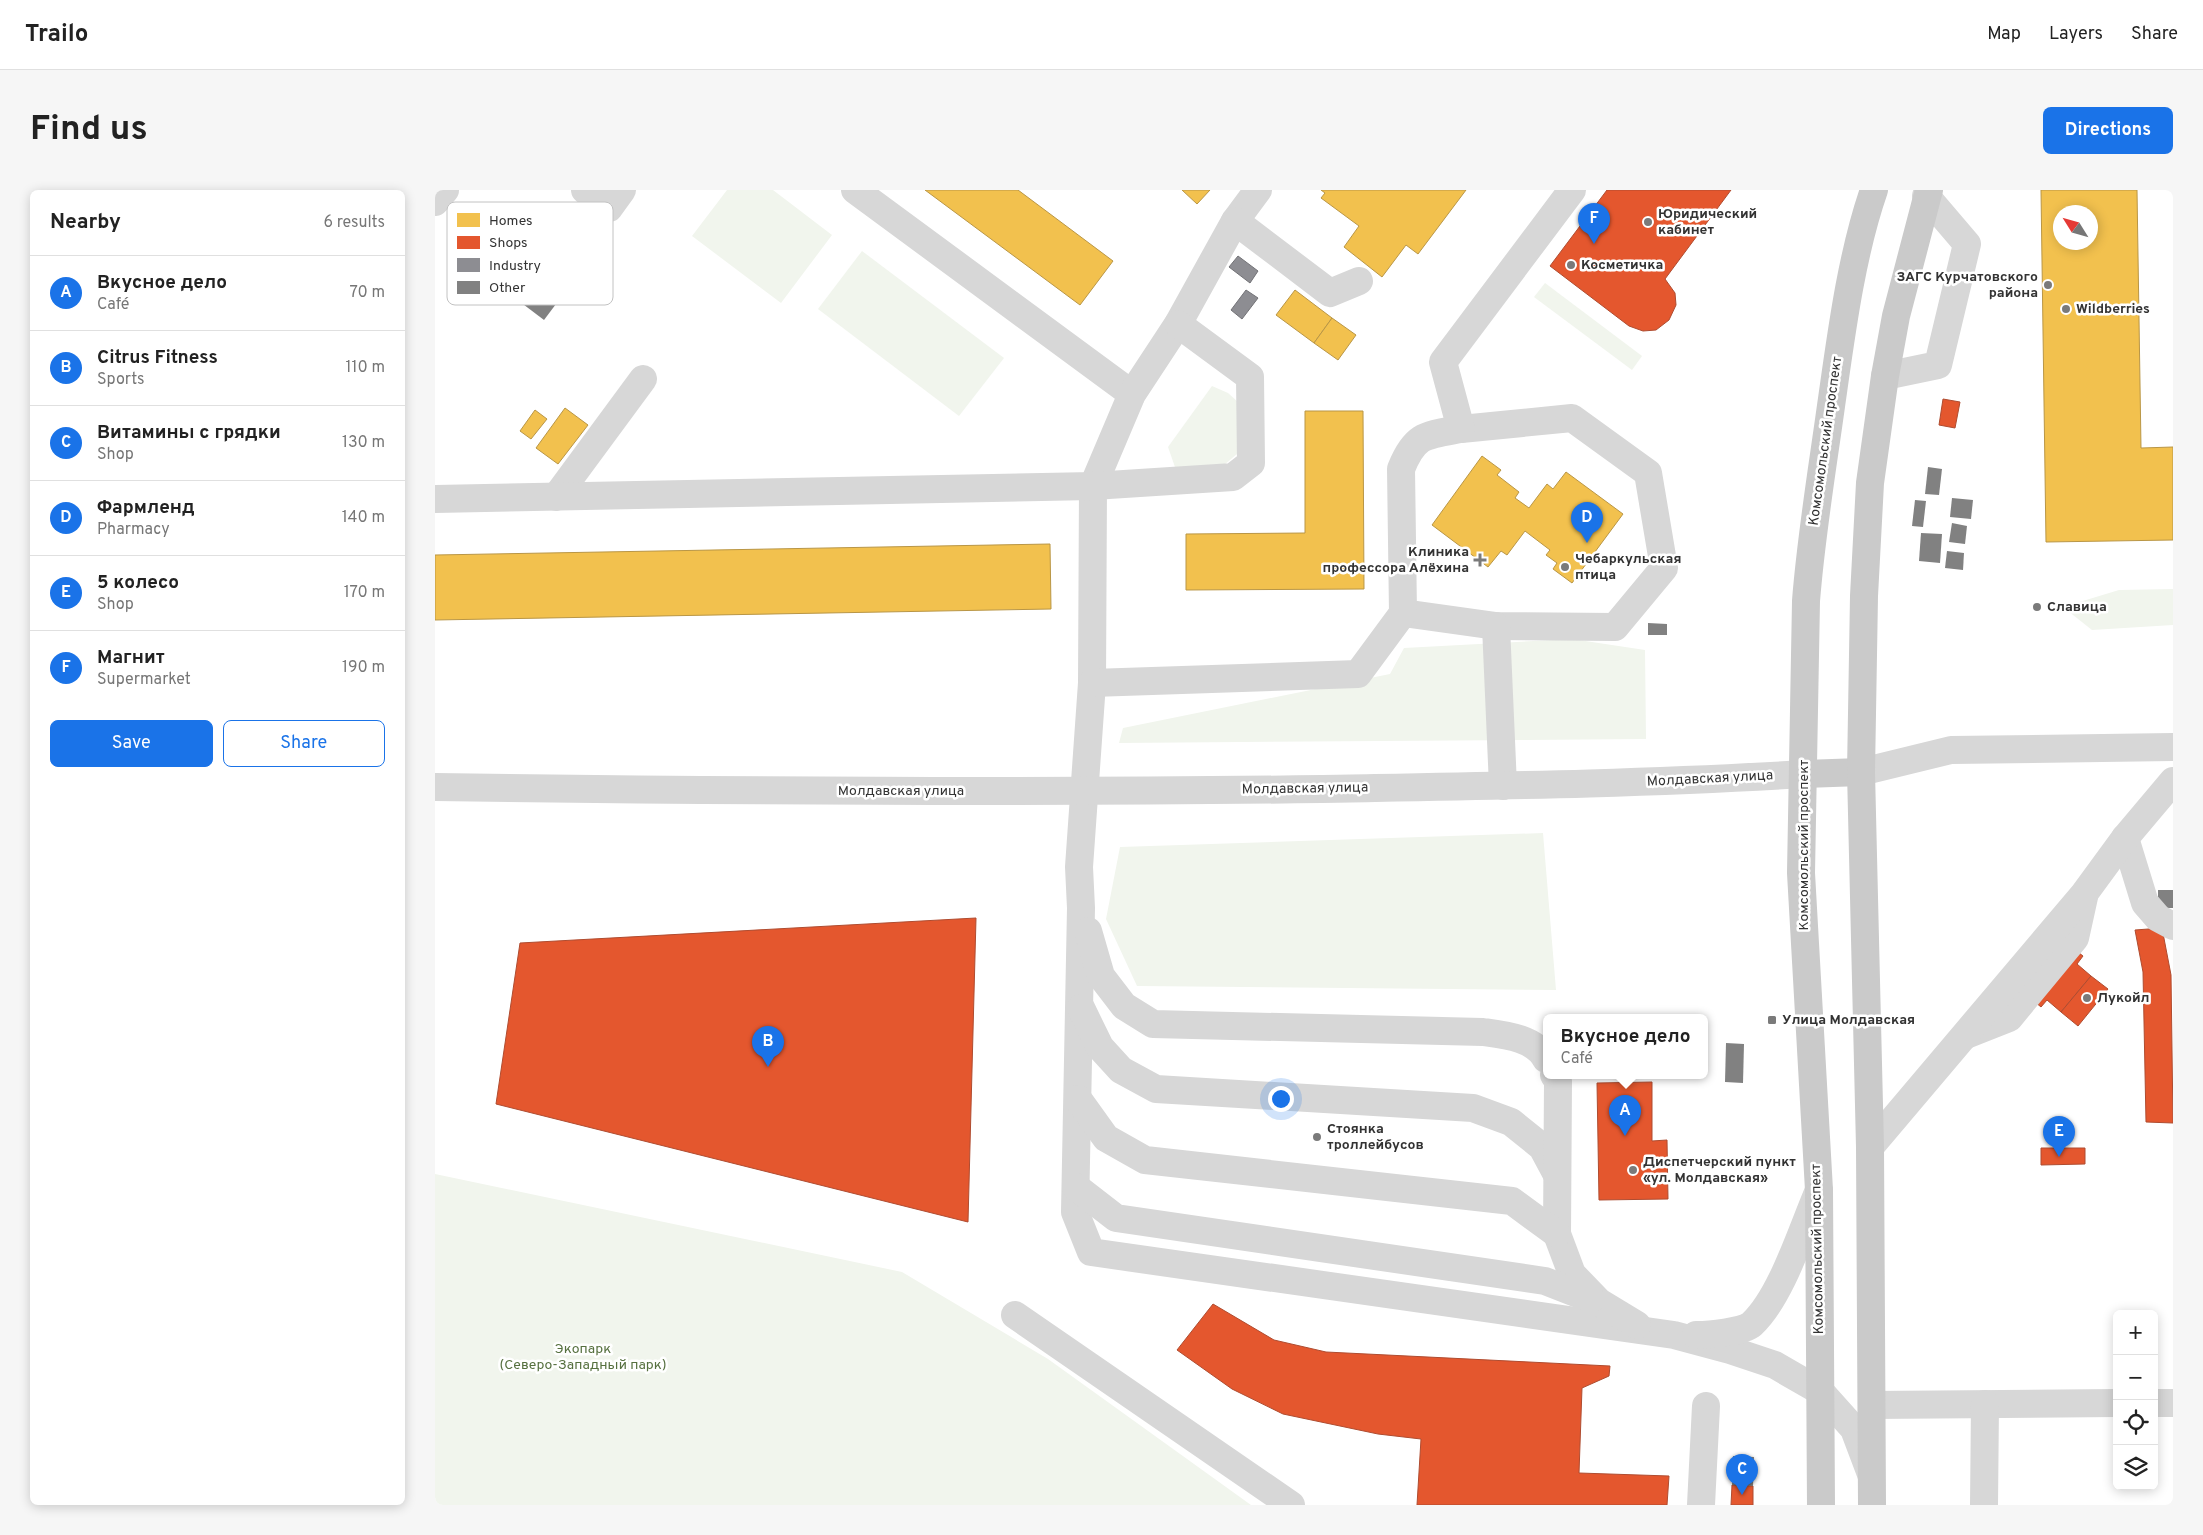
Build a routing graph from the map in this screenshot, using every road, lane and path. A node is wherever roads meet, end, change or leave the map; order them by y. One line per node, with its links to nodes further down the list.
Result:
1 (445, 190): 9 (street)
2 (585, 190): 10 (street)
3 (622, 190): 11 (street)
4 (855, 190): 17 (street)
5 (1258, 190): 12 (street)
6 (1573, 190): 18 (street)
7 (1874, 190): 27 (main road, Комсомольский проспект)
8 (1928, 193): 15 (main road); 15 (street)
9 (435, 202)
10 (601, 202)
11 (613, 202)
12 (1235, 221): 13 (street); 14 (street)
13 (1359, 281)
14 (1179, 324): 17 (street); 19 (street)
15 (1885, 376): 26 (main road)
16 (643, 379): 20 (street)
17 (1132, 394): 19 (street)
18 (1461, 429): 22 (street); 23 (street)
19 (1093, 486): 20 (street); 24 (street)
20 (557, 497): 21 (street)
21 (435, 500)
22 (1403, 613): 23 (street); 24 (street)
23 (1496, 626): 29 (street)
24 (1092, 683): 31 (street)
25 (2173, 747): 26 (street, Молдавская улица)
26 (1861, 772): 27 (main road, Молдавская улица); 39 (main road)
27 (1804, 774): 29 (street, Молдавская улица); 42 (main road, Комсомольский проспект)
28 (2173, 780): 32 (street)
29 (1503, 786): 31 (street, Молдавская улица)
30 (435, 787): 31 (street, Молдавская улица)
31 (1084, 792): 33 (street)
32 (2125, 838): 34 (street); 39 (street)
33 (1081, 908): 35 (street); 36 (street)
34 (2173, 926)
35 (1079, 1003): 38 (street); 40 (street)
36 (1543, 1054)
37 (1556, 1079): 40 (street)
38 (1078, 1099): 41 (street); 43 (street)
39 (1870, 1147): 52 (main road)
40 (1557, 1175): 43 (street)
41 (1076, 1187): 44 (street); 46 (street)
42 (1819, 1190): 46 (street); 47 (main road, Комсомольский проспект)
43 (1557, 1234): 44 (street)
44 (1599, 1302): 46 (street)
45 (1015, 1315): 55 (street)
46 (1674, 1335): 47 (street)
47 (1820, 1391): 54 (street); 57 (main road, Комсомольский проспект)
48 (2113, 1403): 51 (street)
49 (2158, 1403): 50 (street)
50 (2173, 1403)
51 (1985, 1404): 52 (street); 59 (street)
52 (1872, 1405): 54 (main road)
53 (1706, 1406): 56 (street)
54 (1872, 1475): 58 (main road)
55 (1291, 1505)
56 (1701, 1505)
57 (1821, 1505)
58 (1872, 1505)
59 (1984, 1505)

